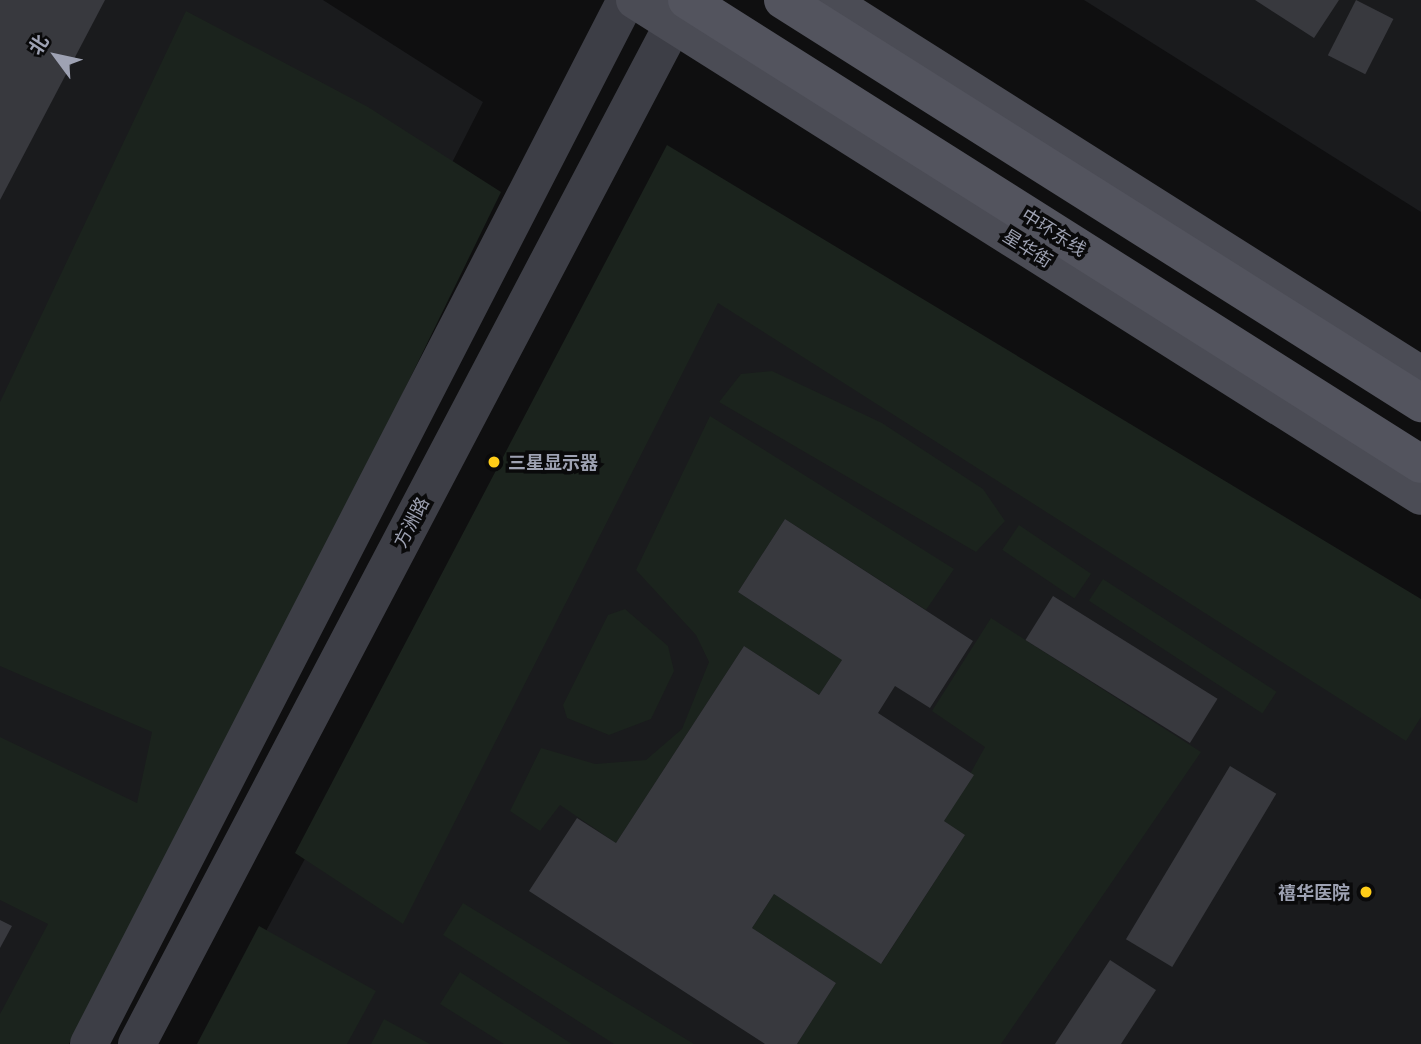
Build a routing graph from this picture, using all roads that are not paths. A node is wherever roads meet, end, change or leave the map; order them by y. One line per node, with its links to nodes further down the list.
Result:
1 (626, 0): 12 (main road)
2 (635, 0): 5 (main road, 星华街)
3 (783, 0): 6 (highway)
4 (828, 0): 7 (main road)
5 (682, 8): 10 (highway, 中环东线); 11 (main road, 星华街); 13 (main road, 方洲路)
6 (1318, 338): 8 (highway); 9 (highway)
7 (1421, 375)
8 (1421, 387)
9 (1421, 403)
10 (1421, 464)
11 (1421, 496)
12 (89, 1044)
13 (137, 1044)

